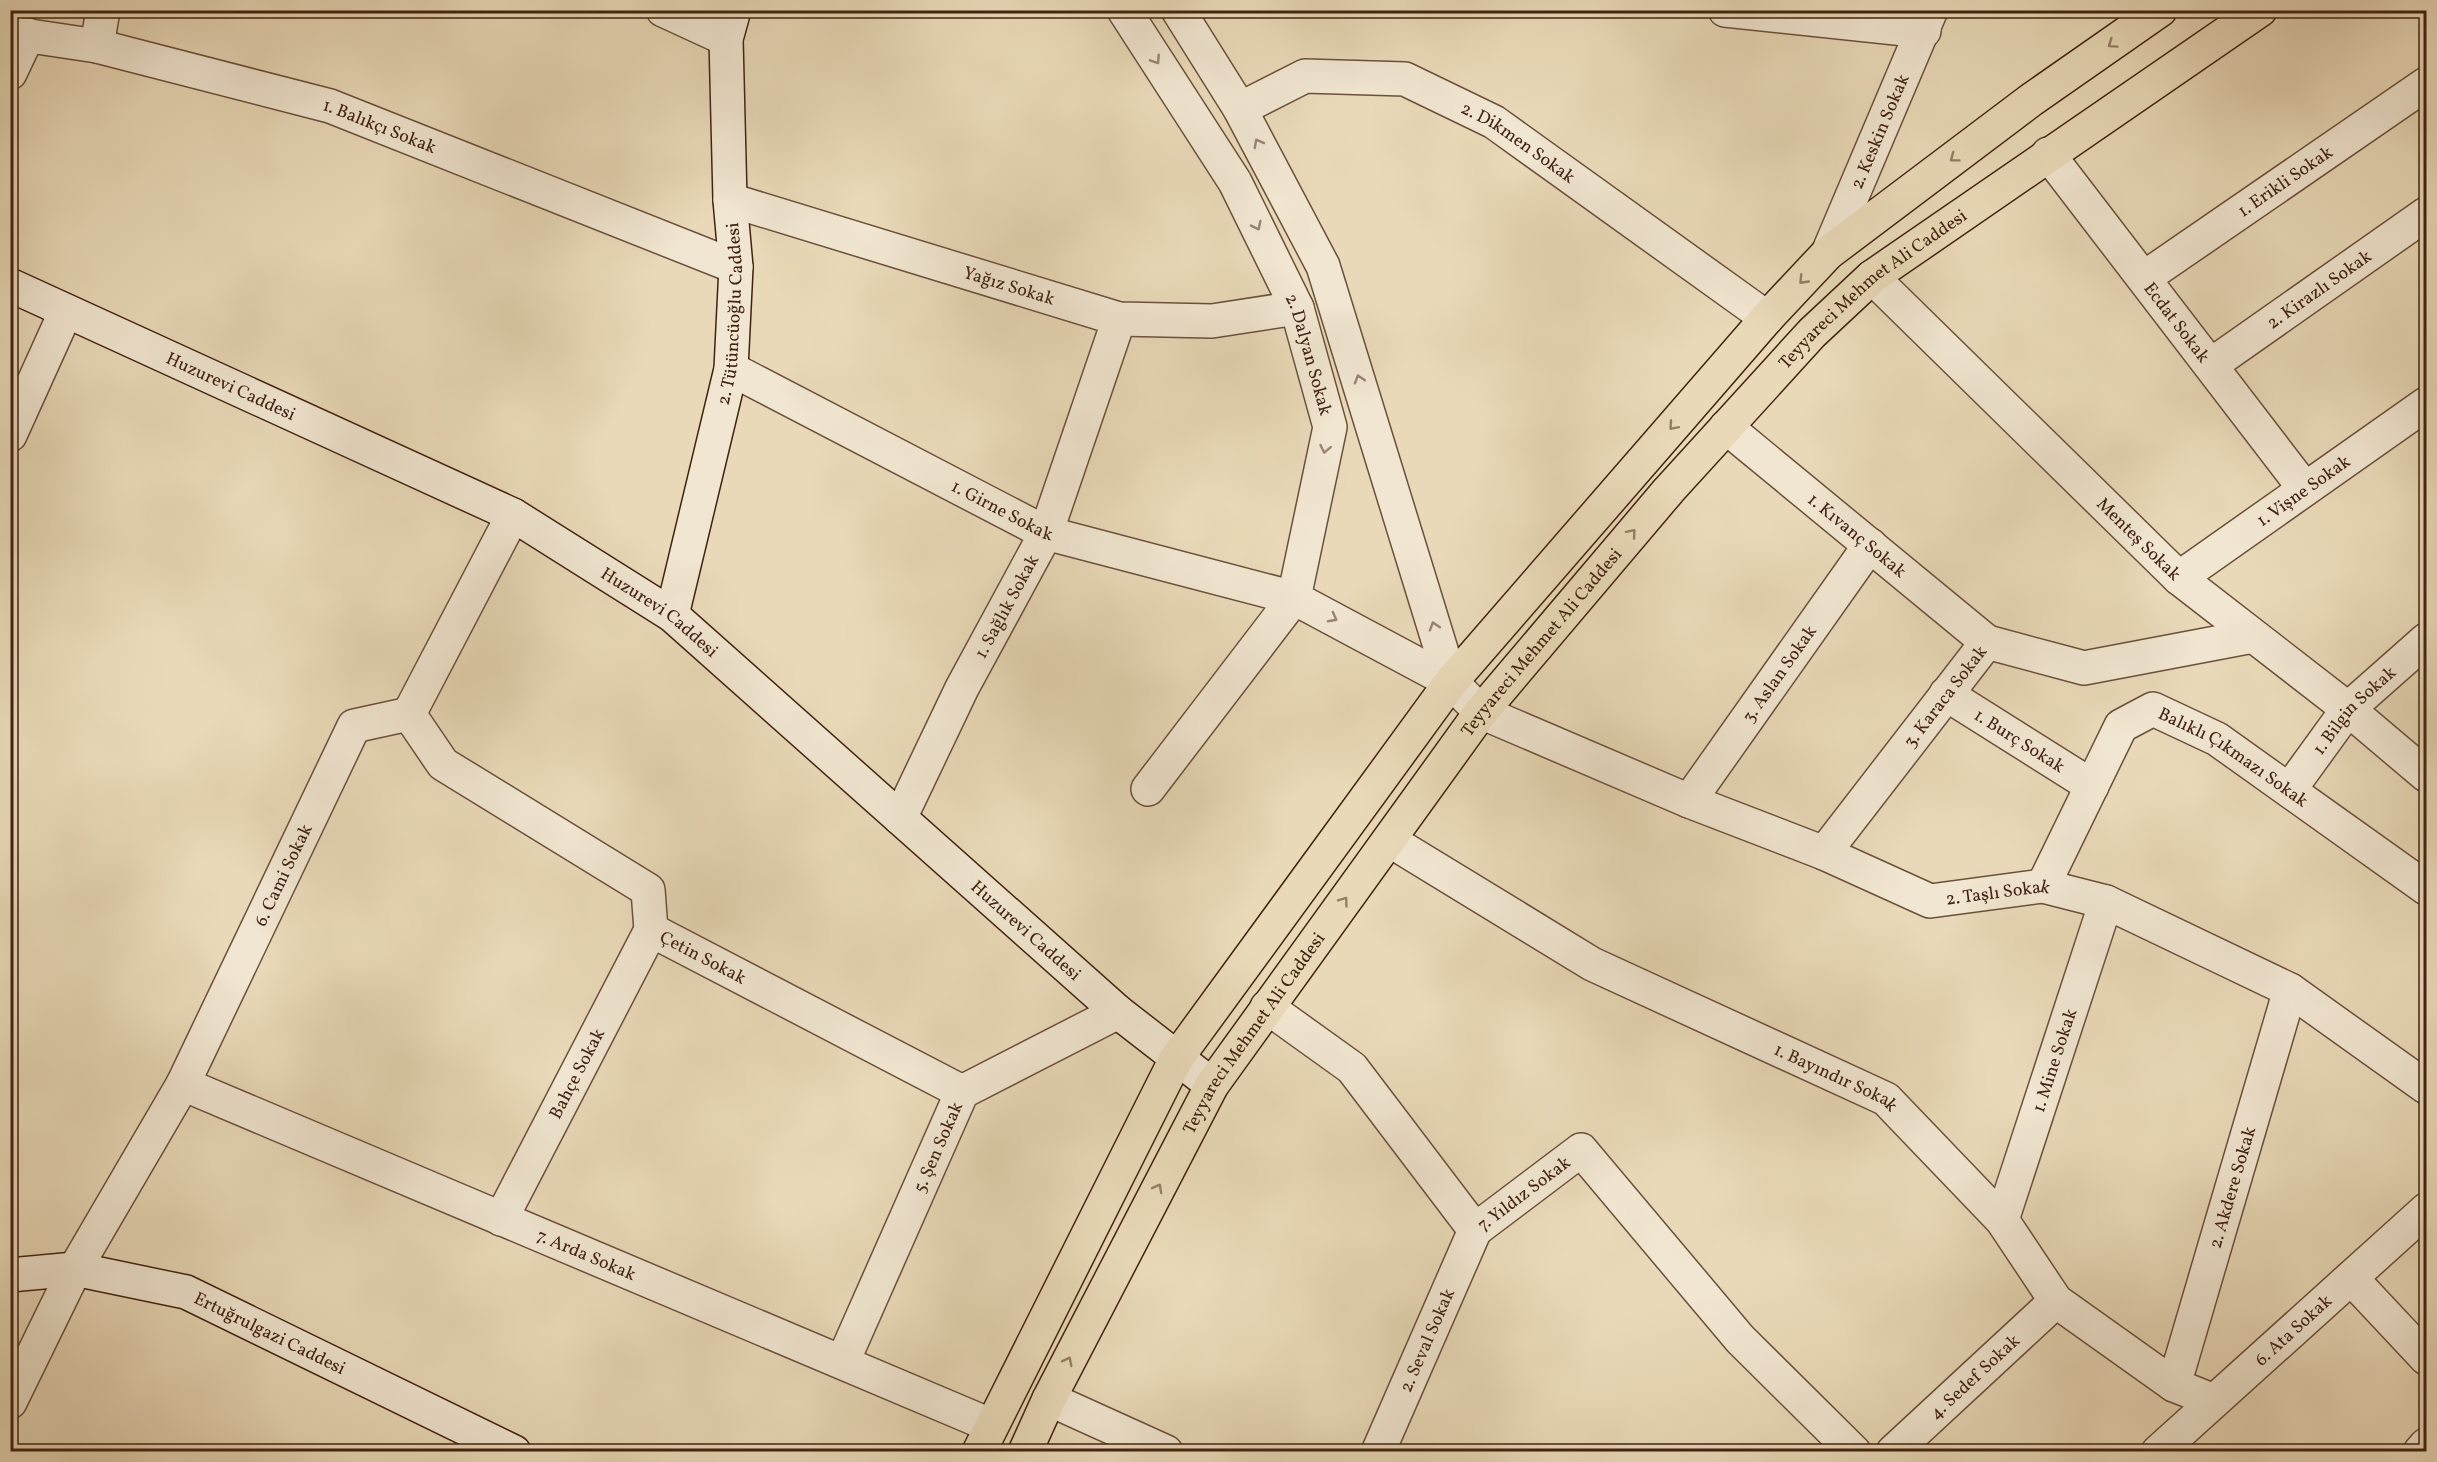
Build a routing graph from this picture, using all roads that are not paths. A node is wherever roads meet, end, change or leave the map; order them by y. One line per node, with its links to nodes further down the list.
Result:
1 (103, 10): 11 (street)
2 (663, 10): 9 (street)
3 (1124, 10): 23 (street, 2. Dalyan Sokak, one-way to 23)
4 (1178, 10): 14 (street)
5 (1725, 10): 8 (street)
6 (2160, 10): 18 (main road, one-way to 18)
7 (2260, 10): 15 (main road, Teyyareci Mehmet Ali Caddesi)
8 (1928, 21): 18 (street, 2. Keskin Sokak)
9 (730, 25): 16 (street, 2. Tütüncüoğlu Caddesi)
10 (19, 34): 11 (street, 1. Balıkçı Sokak); 12 (street)
11 (97, 46): 19 (street, 1. Balıkçı Sokak)
12 (10, 73)
13 (2427, 84): 21 (street, 1. Erikli Sokak)
14 (1240, 109): 25 (street, 2. Dikmen Sokak); 42 (street, one-way to 14)
15 (2048, 154): 20 (main road, Teyyareci Mehmet Ali Caddesi); 21 (street, Ecdat Sokak)
16 (730, 200): 19 (street, 2. Tütüncüoğlu Caddesi); 26 (street, Yağız Sokak)
17 (2427, 214): 27 (street, 2. Kirazlı Sokak)
18 (1828, 253): 25 (main road, one-way to 25)
19 (736, 267): 28 (street, 2. Tütüncüoğlu Caddesi)
20 (1872, 277): 30 (main road, Teyyareci Mehmet Ali Caddesi); 36 (street, Menteş Sokak)
21 (2144, 278): 27 (street, Ecdat Sokak)
22 (10, 285): 24 (street, Huzurevi Caddesi)
23 (1297, 308): 26 (street, Yağız Sokak); 37 (street, 2. Dalyan Sokak, one-way to 37)
24 (66, 311): 31 (street); 33 (street, Huzurevi Caddesi)
25 (1767, 318): 42 (main road, one-way to 42)
26 (1119, 319): 34 (street, 1. Sağlık Sokak)
27 (2211, 364): 32 (street, Ecdat Sokak)
28 (731, 369): 34 (street, 1. Girne Sokak); 38 (street, 2. Tütüncüoğlu Caddesi)
29 (2427, 404): 32 (street, 1. Vişne Sokak)
30 (1726, 427): 35 (street, 1. Kıvanç Sokak); 45 (main road, Teyyareci Mehmet Ali Caddesi, one-way to 30)
31 (10, 435)
32 (2305, 489): 36 (street, 1. Vişne Sokak)
33 (513, 515): 38 (street, Huzurevi Caddesi); 46 (street)
34 (1046, 533): 37 (street, 1. Girne Sokak); 52 (street, 1. Sağlık Sokak)
35 (1870, 545): 41 (street, 1. Kıvanç Sokak); 51 (street, 3. Aslan Sokak)
36 (2179, 578): 39 (street, Menteş Sokak)
37 (1294, 598): 42 (street, one-way to 42); 49 (street)
38 (672, 615): 52 (street, Huzurevi Caddesi)
39 (2253, 636): 41 (street, 3. Karaca Sokak); 44 (street, Menteş Sokak)
40 (2427, 640): 44 (street, 1. Bilgin Sokak)
41 (1987, 642): 43 (street, 3. Karaca Sokak)
42 (1451, 682): 45 (street); 62 (main road)
43 (1946, 694): 48 (street, 1. Burç Sokak); 54 (street, 3. Karaca Sokak)
44 (2348, 709): 47 (street, Menteş Sokak); 50 (street, 1. Bilgin Sokak)
45 (1481, 712): 51 (street, 2. Taşlı Sokak); 53 (main road, Teyyareci Mehmet Ali Caddesi)
46 (409, 714): 58 (street, Çetin Sokak); 63 (street, 6. Cami Sokak)
47 (2427, 775)
48 (2092, 786): 50 (street, Balıklı Çıkmazı Sokak); 55 (street, Balıklı Çıkmazı Sokak)
49 (1148, 789)
50 (2290, 789): 56 (street, Balıklı Çıkmazı Sokak)
51 (1689, 801): 54 (street, 2. Taşlı Sokak)
52 (900, 818): 61 (street, Huzurevi Caddesi)
53 (1389, 840): 60 (main road, Teyyareci Mehmet Ali Caddesi, one-way to 53); 69 (street, 1. Bayındır Sokak)
54 (1824, 853): 55 (street, 2. Taşlı Sokak)
55 (2043, 886): 57 (street, 2. Taşlı Sokak)
56 (2427, 888)
57 (2106, 902): 59 (street, 2. Taşlı Sokak); 69 (street, 1. Mine Sokak)
58 (651, 930): 66 (street, Çetin Sokak); 68 (street, Bahçe Sokak)
59 (2290, 990): 65 (street, 2. Taşlı Sokak); 77 (street, 2. Akdere Sokak)
60 (1267, 1006): 64 (main road, Teyyareci Mehmet Ali Caddesi); 70 (street, 7. Yıldız Sokak)
61 (1118, 1012): 62 (street, Huzurevi Caddesi); 66 (street, 5. Şen Sokak)
62 (1176, 1059): 64 (street, Huzurevi Caddesi); 81 (main road)
63 (183, 1084): 68 (street, 7. Arda Sokak); 71 (street, 6. Cami Sokak)
64 (1212, 1085): 78 (main road, Teyyareci Mehmet Ali Caddesi, one-way to 64)
65 (2427, 1087)
66 (962, 1092): 76 (street, 5. Şen Sokak)
67 (2427, 1210): 73 (street, 6. Ata Sokak)
68 (501, 1219): 76 (street, 7. Arda Sokak)
69 (2002, 1220): 74 (street, 1. Bayındır Sokak)
70 (1475, 1230): 87 (street, 2. Seval Sokak); 88 (street, 7. Yıldız Sokak)
71 (75, 1269): 72 (street, Ertuğrulgazi Caddesi); 80 (street, 6. Cami Sokak); 83 (street, Ertuğrulgazi Caddesi)
72 (10, 1275)
73 (2351, 1278): 75 (street); 79 (street, 6. Ata Sokak)
74 (2056, 1301): 77 (street, 1. Bayındır Sokak); 89 (street, 4. Sedef Sokak)
75 (2427, 1358)
76 (843, 1361): 81 (street, 7. Arda Sokak)
77 (2174, 1385): 79 (street, 1. Bayındır Sokak)
78 (1049, 1399): 85 (main road, Teyyareci Mehmet Ali Caddesi); 86 (street)
79 (2214, 1401): 90 (street, 6. Ata Sokak)
80 (10, 1402)
81 (985, 1438): 84 (main road)
82 (2427, 1445): 91 (street)
83 (514, 1452)
84 (968, 1452)
85 (1025, 1452)
86 (1167, 1452)
87 (1378, 1452)
88 (1854, 1452)
89 (1893, 1452)
90 (2158, 1452)
91 (2420, 1452)

